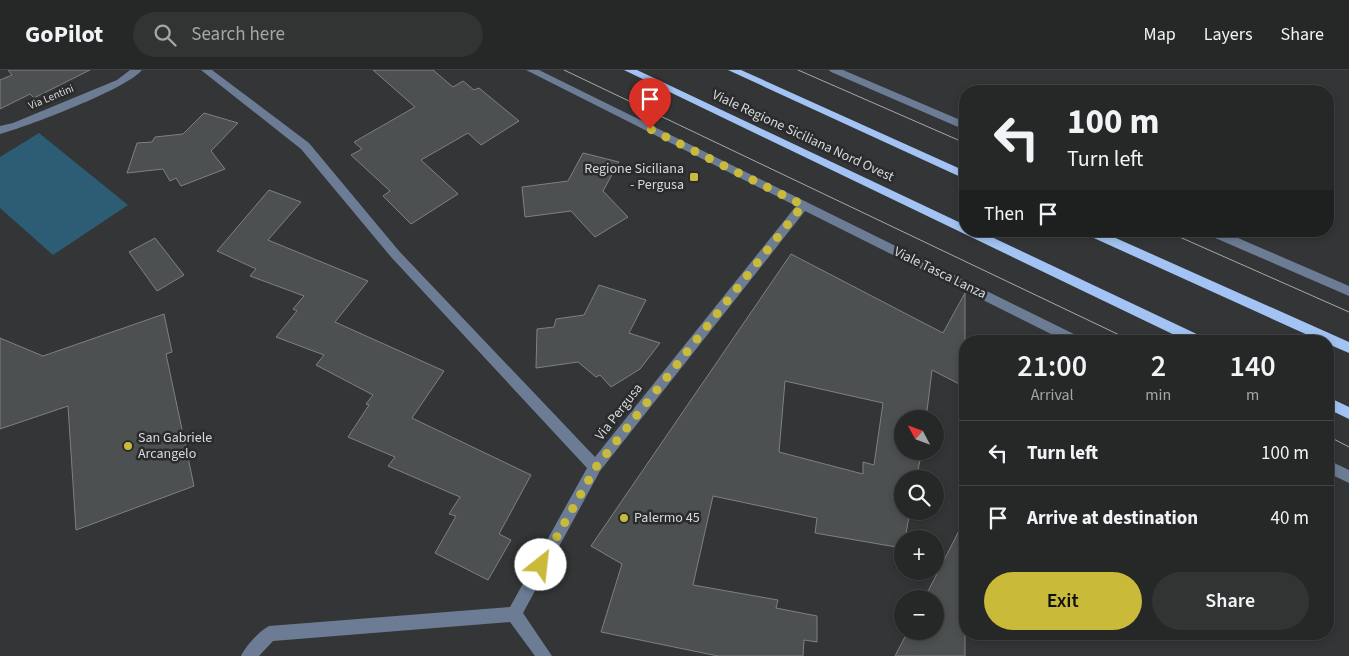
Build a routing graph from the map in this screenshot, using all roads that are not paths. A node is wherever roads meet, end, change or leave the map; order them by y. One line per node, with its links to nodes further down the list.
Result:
1 (137, 70): 8 (street, Via Lentini)
2 (206, 70): 23 (street)
3 (531, 70): 10 (street)
4 (629, 70): 11 (main road, Viale Regione Siciliana Nord Ovest)
5 (732, 70): 9 (main road)
6 (834, 70): 7 (street)
7 (959, 123)
8 (0, 130)
9 (959, 172)
10 (803, 205): 16 (street, Viale Tasca Lanza); 23 (street, Via Pergusa)
11 (959, 228)
12 (979, 237): 17 (main road, Viale Regione Siciliana Nord Ovest)
13 (1103, 237): 18 (main road)
14 (1224, 237): 15 (street)
15 (1349, 291)
16 (1064, 335)
17 (1186, 335)
18 (1320, 335)
19 (1334, 341): 20 (main road)
20 (1349, 348)
21 (1334, 406): 22 (main road)
22 (1349, 413)
23 (596, 467): 26 (street, Via Pergusa)
24 (1334, 469): 25 (street)
25 (1349, 477)
26 (514, 614): 27 (street); 28 (street)
27 (249, 656)
28 (544, 656)

